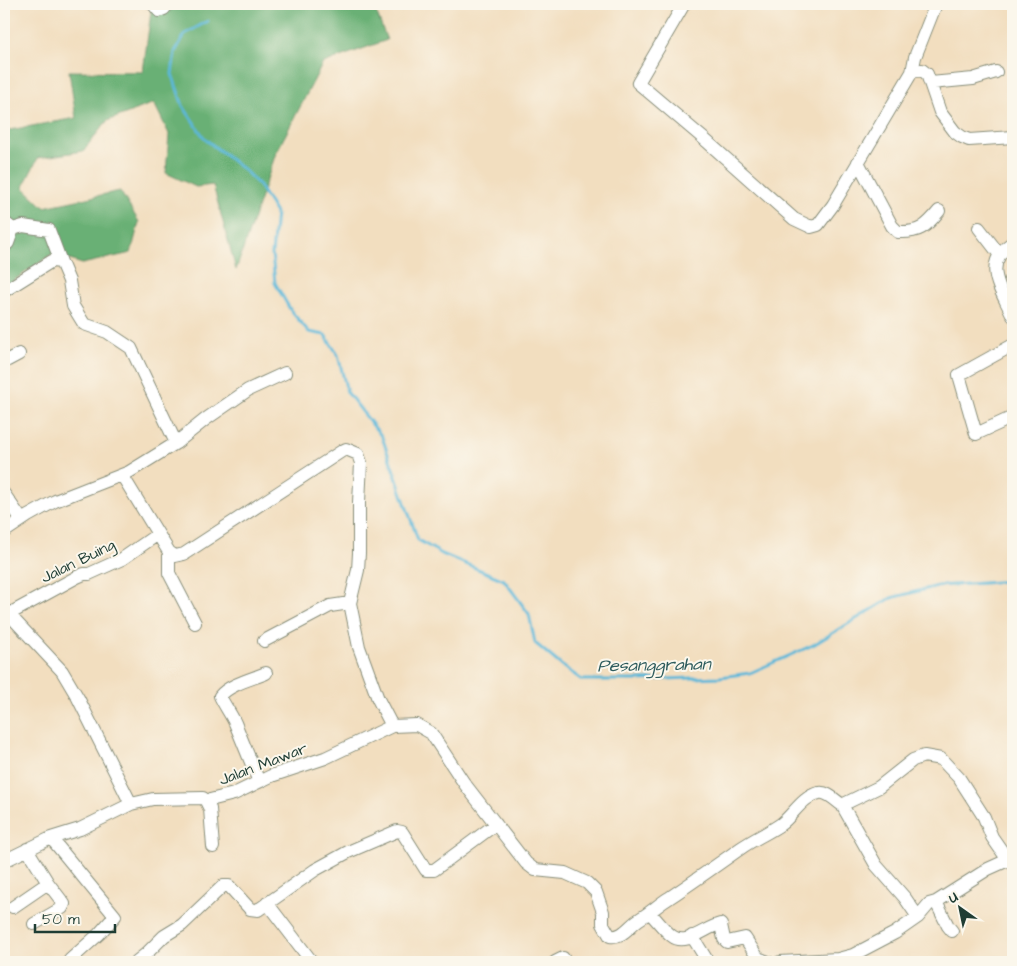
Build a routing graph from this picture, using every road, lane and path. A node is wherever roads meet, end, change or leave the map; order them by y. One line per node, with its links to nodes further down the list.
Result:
1 (153, 4): 2 (street)
2 (168, 4)
3 (684, 4): 9 (street)
4 (936, 4): 5 (street)
5 (912, 72): 7 (street); 9 (street)
6 (996, 72): 7 (street)
7 (931, 83): 8 (street)
8 (1013, 137)
9 (858, 162): 10 (street)
10 (939, 211)
11 (9, 226): 14 (street); 16 (street)
12 (979, 228): 15 (street)
13 (1013, 242): 15 (street)
14 (4, 247)
15 (1000, 255): 18 (street)
16 (61, 262): 17 (street); 24 (street)
17 (4, 290)
18 (1013, 316)
19 (1013, 345): 23 (street)
20 (19, 354): 21 (street)
21 (4, 362)
22 (285, 373): 24 (street)
23 (1013, 417)
24 (176, 443): 25 (street)
25 (122, 475): 27 (street); 29 (street)
26 (4, 494): 27 (street)
27 (22, 520): 28 (street)
28 (4, 532)
29 (158, 534): 30 (street); 32 (street, Jalan Buing)
30 (169, 552): 31 (street); 33 (street)
31 (350, 603): 34 (street); 36 (street)
32 (7, 612): 39 (street)
33 (195, 623)
34 (264, 641)
35 (266, 673): 37 (street)
36 (392, 726): 37 (street, Jalan Mawar); 41 (street)
37 (259, 782): 38 (street, Jalan Mawar)
38 (206, 802): 39 (street, Jalan Mawar); 43 (street)
39 (131, 804): 42 (street, Jalan Mawar)
40 (842, 805): 46 (street); 51 (street); 52 (street)
41 (496, 824): 49 (street); 51 (street)
42 (51, 838): 44 (street, Jalan Mawar); 57 (street)
43 (213, 846)
44 (27, 849): 45 (street, Jalan Mawar); 47 (street)
45 (4, 861)
46 (1011, 862): 48 (street)
47 (48, 883): 50 (street); 53 (street)
48 (936, 902): 52 (street); 54 (street)
49 (266, 904): 58 (street); 59 (street)
50 (13, 907)
51 (650, 913): 55 (street)
52 (918, 916): 56 (street)
53 (34, 924)
54 (952, 931)
55 (692, 936): 62 (street); 63 (street)
56 (855, 959): 64 (street)
57 (70, 960)
58 (136, 962)
59 (312, 962)
60 (555, 962): 61 (street)
61 (565, 962)
62 (708, 962)
63 (768, 962)
64 (780, 962)

